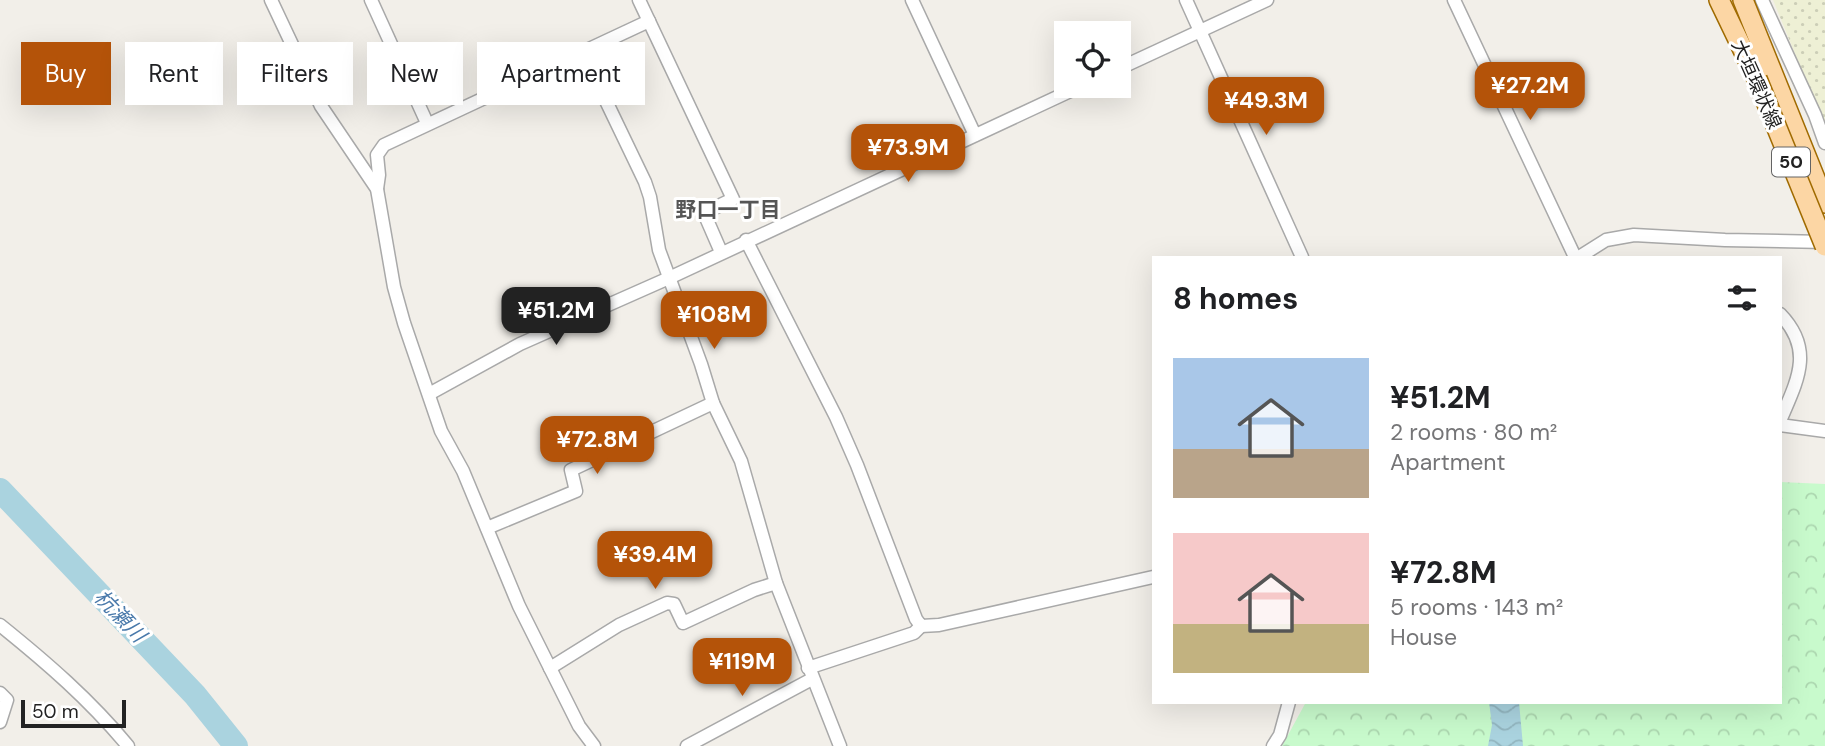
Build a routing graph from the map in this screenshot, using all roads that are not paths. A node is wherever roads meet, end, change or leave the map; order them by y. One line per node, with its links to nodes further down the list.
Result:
1 (271, 0): 22 (street)
2 (371, 0): 19 (street)
3 (639, 0): 11 (street)
4 (912, 0): 20 (street)
5 (1185, 0): 12 (street)
6 (1267, 0): 12 (street)
7 (1454, 0): 28 (street)
8 (1720, 0): 15 (main road, 大垣環状線 / 50)
9 (1743, 0): 15 (main road, 大垣環状線 / 50)
10 (1762, 0): 21 (street)
11 (649, 21): 13 (street); 26 (street)
12 (1200, 31): 14 (street); 27 (street)
13 (602, 42)
14 (1131, 63)
15 (1765, 77): 23 (main road, 大垣環状線 / 50); 25 (main road, 大垣環状線 / 50, bridge)
16 (1055, 98): 20 (street)
17 (477, 100): 19 (street)
18 (608, 105): 30 (street)
19 (428, 123): 22 (street)
20 (975, 135): 24 (street)
21 (1825, 144)
22 (377, 189): 32 (street)
23 (1825, 203)
24 (746, 240): 26 (street); 41 (street)
25 (1825, 244): 29 (street)
26 (721, 252): 30 (street)
27 (1301, 256)
28 (1577, 256)
29 (1579, 256)
30 (670, 278): 32 (street); 33 (street)
31 (1782, 316): 34 (street)
32 (429, 394): 37 (street)
33 (713, 403): 37 (street); 39 (street)
34 (1782, 418)
35 (1782, 423): 36 (street)
36 (1825, 430)
37 (487, 528): 42 (street)
38 (1152, 577): 41 (street)
39 (776, 583): 42 (street); 43 (street)
40 (0, 625): 47 (street)
41 (921, 626): 43 (street)
42 (550, 668): 48 (street)
43 (810, 673): 49 (street); 50 (street)
44 (0, 692): 46 (street)
45 (1288, 704): 51 (street)
46 (0, 722)
47 (128, 746)
48 (594, 746)
49 (687, 746)
50 (840, 746)
51 (1273, 746)

